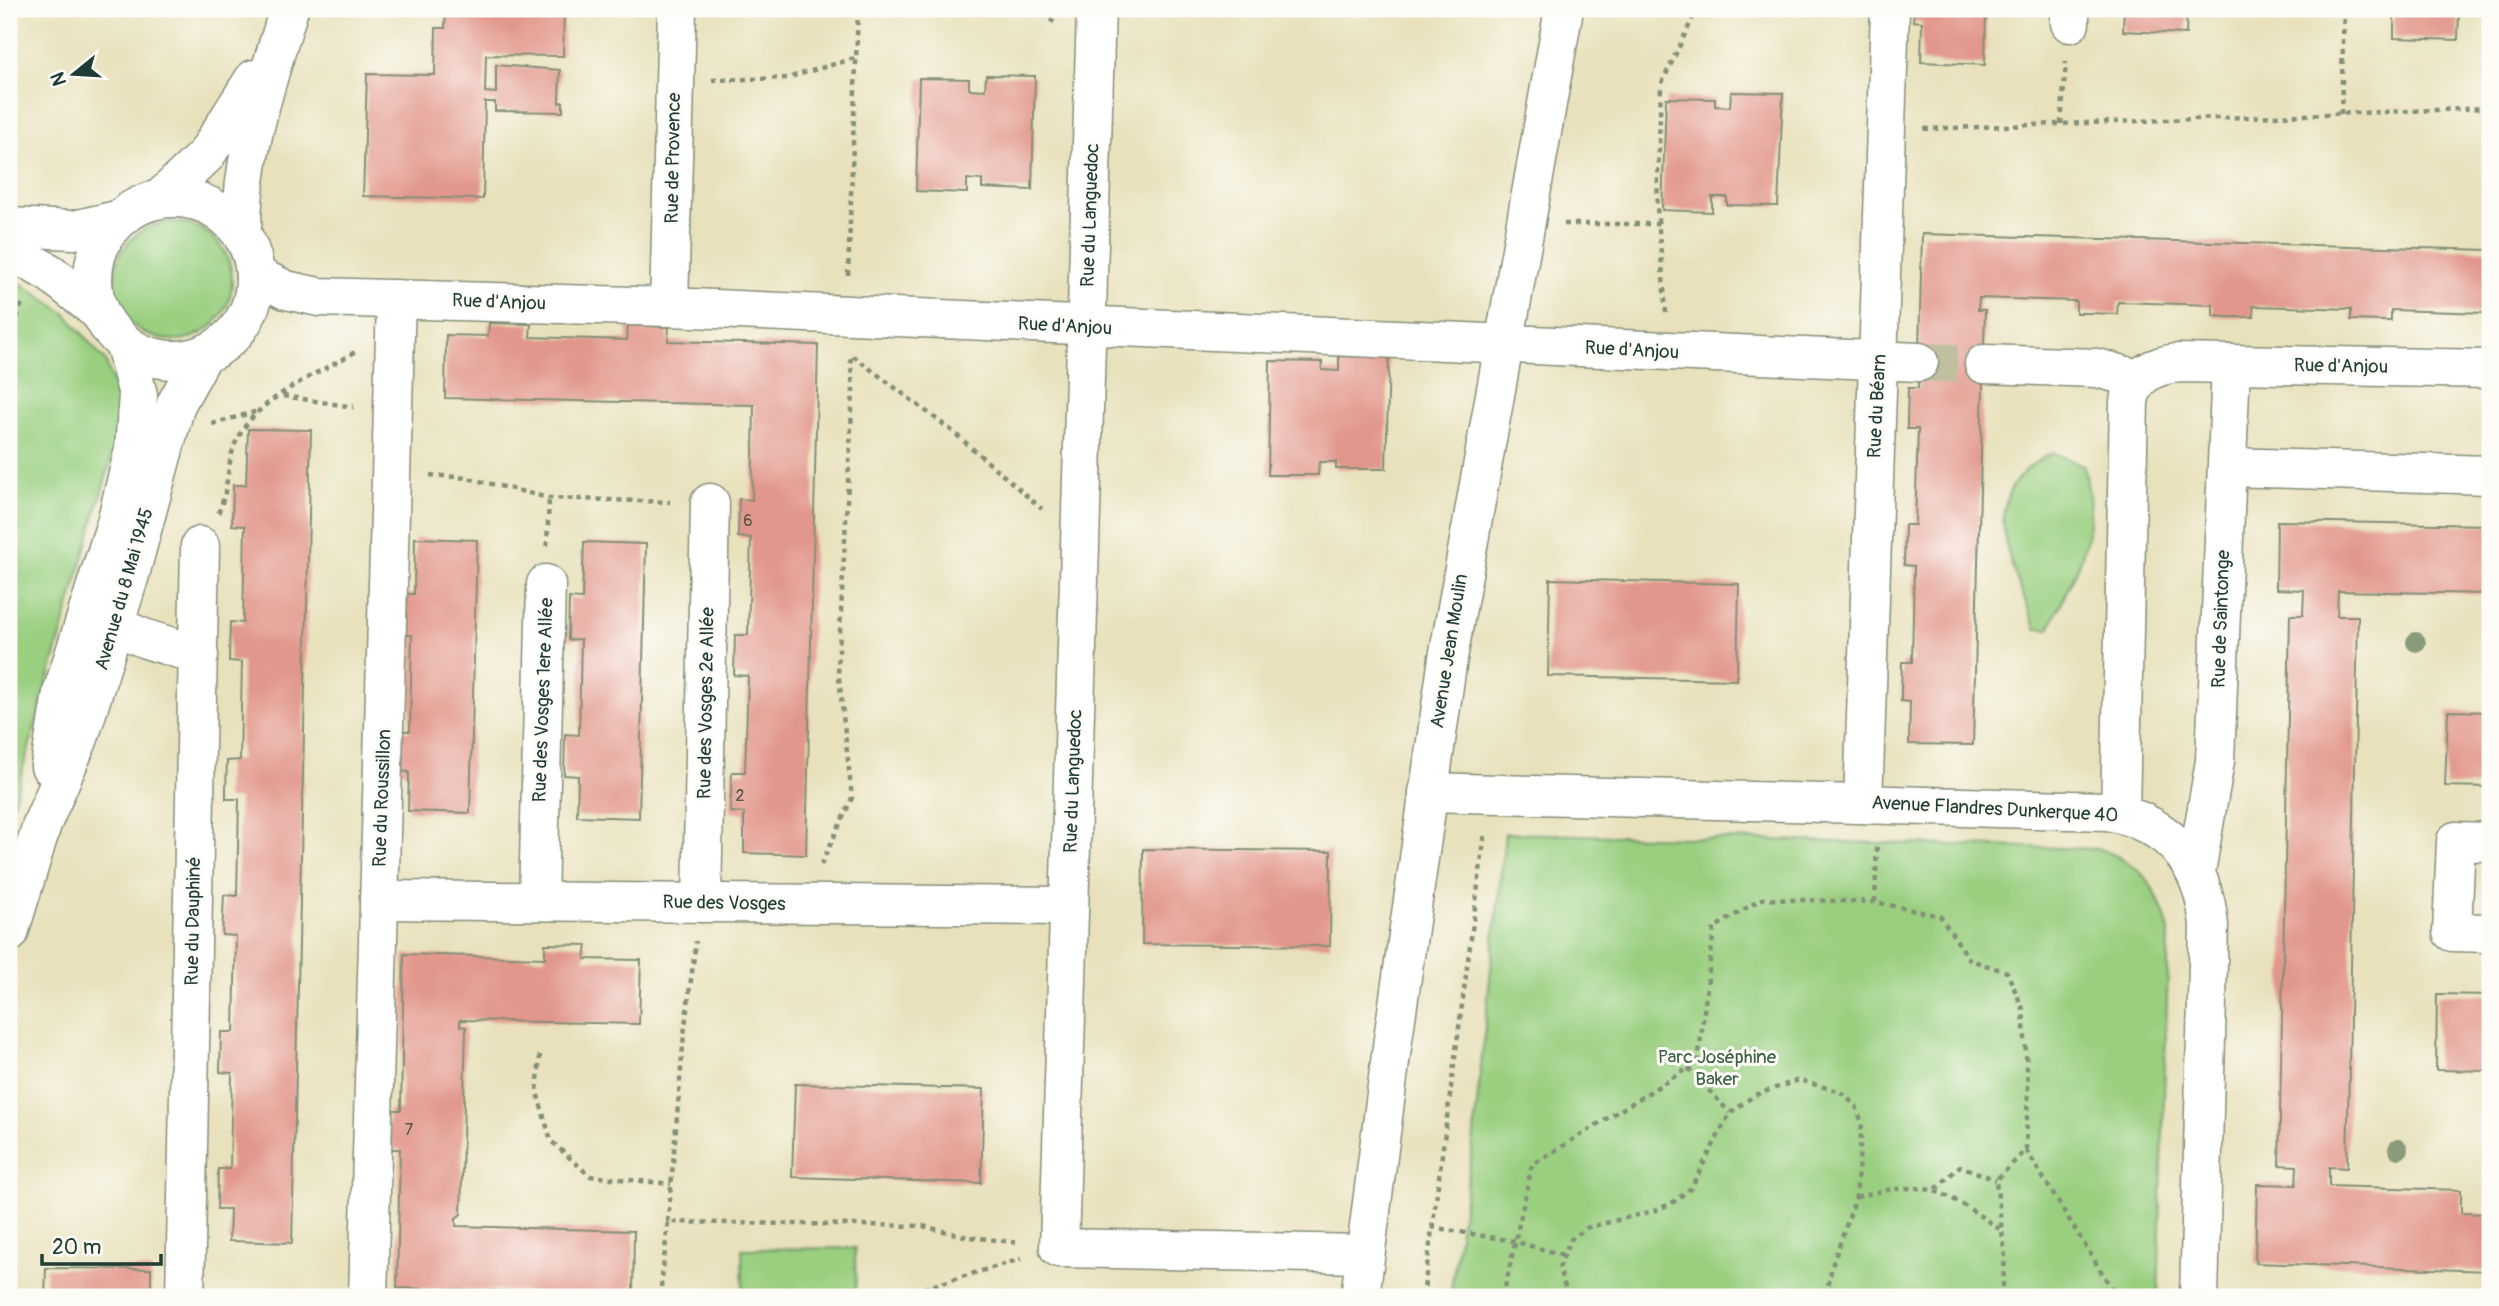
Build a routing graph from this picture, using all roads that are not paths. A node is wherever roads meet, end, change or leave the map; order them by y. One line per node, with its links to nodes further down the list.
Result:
1 (289, 9): 6 (street); 9 (street)
2 (677, 9): 12 (street, Rue de Provence)
3 (1096, 9): 15 (street, Rue du Languedoc)
4 (1564, 9): 17 (street, Avenue Jean Moulin)
5 (1890, 9): 19 (street, Rue du Béarn)
6 (162, 198): 7 (street); 9 (street)
7 (117, 220): 8 (street); 13 (street)
8 (9, 227)
9 (242, 235): 11 (street)
10 (9, 250): 13 (street)
11 (255, 275): 14 (street, Rue d'Anjou); 18 (street)
12 (669, 307): 14 (street, Rue d'Anjou); 15 (street, Rue d'Anjou)
13 (99, 312): 16 (street)
14 (396, 313): 37 (street, Rue du Roussillon)
15 (1086, 327): 17 (street, Rue d'Anjou); 40 (street, Rue du Languedoc)
16 (125, 344): 18 (street); 30 (street, Avenue du 8 Mai 1945)
17 (1504, 345): 19 (street, Rue d'Anjou); 32 (street, Avenue Jean Moulin)
18 (203, 355): 30 (street, Avenue du 8 Mai 1945)
19 (1879, 361): 20 (street, Rue d'Anjou); 33 (street, Rue du Béarn)
20 (1919, 362)
21 (1984, 364): 24 (street)
22 (2231, 364): 23 (street, Rue d'Anjou); 24 (street, Rue d'Anjou); 25 (street, Rue de Saintonge)
23 (2490, 369)
24 (2138, 379): 34 (street)
25 (2228, 467): 26 (street); 36 (street, Rue de Saintonge)
26 (2490, 475)
27 (710, 503): 39 (street, Rue des Vosges 2e Allée)
28 (200, 545): 31 (street, Rue du Dauphiné)
29 (546, 584): 38 (street, Rue des Vosges 1ere Allée)
30 (100, 619): 31 (street); 41 (street, Avenue du 8 Mai 1945)
31 (199, 655): 44 (street, Rue du Dauphiné)
32 (1428, 792): 33 (street, Avenue Flandres Dunkerque 40); 43 (street, Avenue Jean Moulin)
33 (1871, 804): 34 (street, Avenue Flandres Dunkerque 40)
34 (2120, 813): 36 (street, Avenue Flandres Dunkerque 40)
35 (2490, 842): 42 (street)
36 (2196, 872): 47 (street, Avenue Flandres Dunkerque 40)
37 (379, 900): 38 (street, Rue des Vosges); 45 (street, Rue du Roussillon)
38 (538, 901): 39 (street, Rue des Vosges)
39 (702, 903): 40 (street, Rue des Vosges)
40 (1069, 906): 43 (street, Rue du Languedoc)
41 (9, 933)
42 (2490, 933)
43 (1365, 1254): 46 (street, Avenue Jean Moulin)
44 (185, 1297)
45 (368, 1297)
46 (1360, 1297)
47 (2199, 1297)

